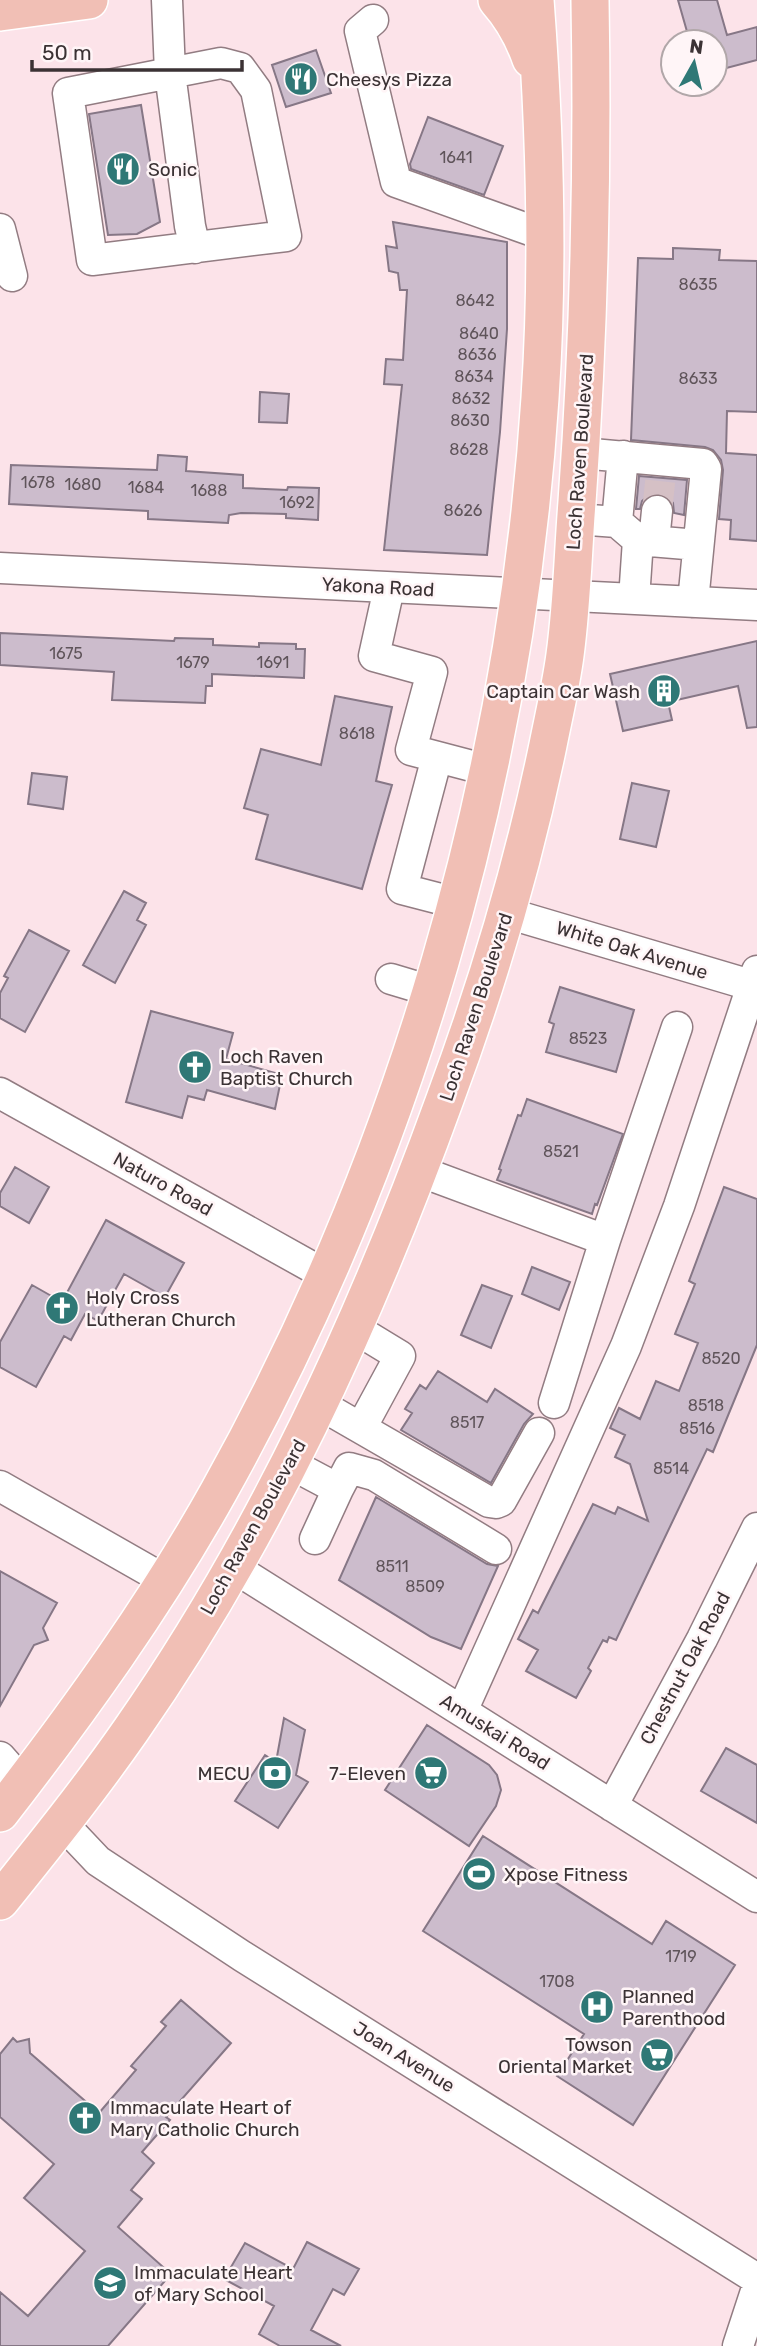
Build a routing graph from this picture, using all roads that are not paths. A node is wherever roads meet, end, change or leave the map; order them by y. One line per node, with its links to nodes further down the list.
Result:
1 (89, 0): 6 (main road)
2 (167, 0): 8 (street)
3 (497, 0): 9 (main road)
4 (535, 0): 9 (main road)
5 (590, 0): 14 (main road, Loch Raven Boulevard)
6 (0, 12)
7 (373, 20): 11 (street)
8 (170, 73): 12 (street); 12 (street); 12 (street)
9 (541, 86): 11 (main road)
10 (0, 229): 13 (street)
11 (544, 235): 22 (main road)
12 (195, 248)
13 (12, 276)
14 (580, 453): 15 (street); 17 (main road, Loch Raven Boulevard)
15 (623, 456): 18 (street); 19 (street)
16 (657, 511): 18 (street)
17 (576, 519): 18 (street); 23 (main road, Loch Raven Boulevard)
18 (636, 534): 19 (street); 24 (street)
19 (698, 545): 25 (street)
20 (0, 568): 21 (street, Yakona Road)
21 (388, 588): 22 (street, Yakona Road); 27 (street)
22 (519, 594): 23 (street, Yakona Road); 28 (main road)
23 (570, 597): 24 (street, Yakona Road); 30 (main road, Loch Raven Boulevard)
24 (634, 599): 25 (street, Yakona Road)
25 (693, 602): 26 (street, Yakona Road)
26 (757, 605)
27 (437, 757): 28 (street); 29 (street)
28 (487, 771): 29 (main road)
29 (456, 903): 33 (main road)
30 (508, 913): 32 (street, White Oak Avenue); 36 (main road, Loch Raven Boulevard)
31 (391, 979): 33 (street)
32 (756, 981): 52 (street)
33 (430, 991): 38 (main road)
34 (677, 1027): 37 (street)
35 (0, 1093): 38 (street, Naturo Road)
36 (419, 1171): 37 (street); 39 (main road, Loch Raven Boulevard)
37 (606, 1240): 40 (street)
38 (326, 1275): 51 (main road)
39 (354, 1328): 41 (main road, Loch Raven Boulevard); 42 (street)
40 (554, 1403)
41 (319, 1404): 42 (street); 44 (main road, Loch Raven Boulevard)
42 (361, 1428): 43 (street)
43 (540, 1433)
44 (289, 1463): 46 (street); 50 (main road, Loch Raven Boulevard)
45 (0, 1486): 51 (street)
46 (338, 1489): 48 (street); 49 (street)
47 (757, 1528): 54 (street, Chestnut Oak Road)
48 (315, 1539)
49 (496, 1549)
50 (233, 1567): 52 (street, Amuskai Road); 56 (main road, Loch Raven Boulevard)
51 (165, 1580): 53 (main road)
52 (462, 1712): 54 (street, Amuskai Road)
53 (12, 1770): 55 (main road); 56 (main road)
54 (612, 1806): 57 (street, Amuskai Road)
55 (0, 1813)
56 (62, 1823): 58 (main road, Loch Raven Boulevard); 59 (street, Joan Avenue)
57 (757, 1897)
58 (0, 1901)
59 (757, 2279)
60 (757, 2288): 61 (street)
61 (738, 2346)

